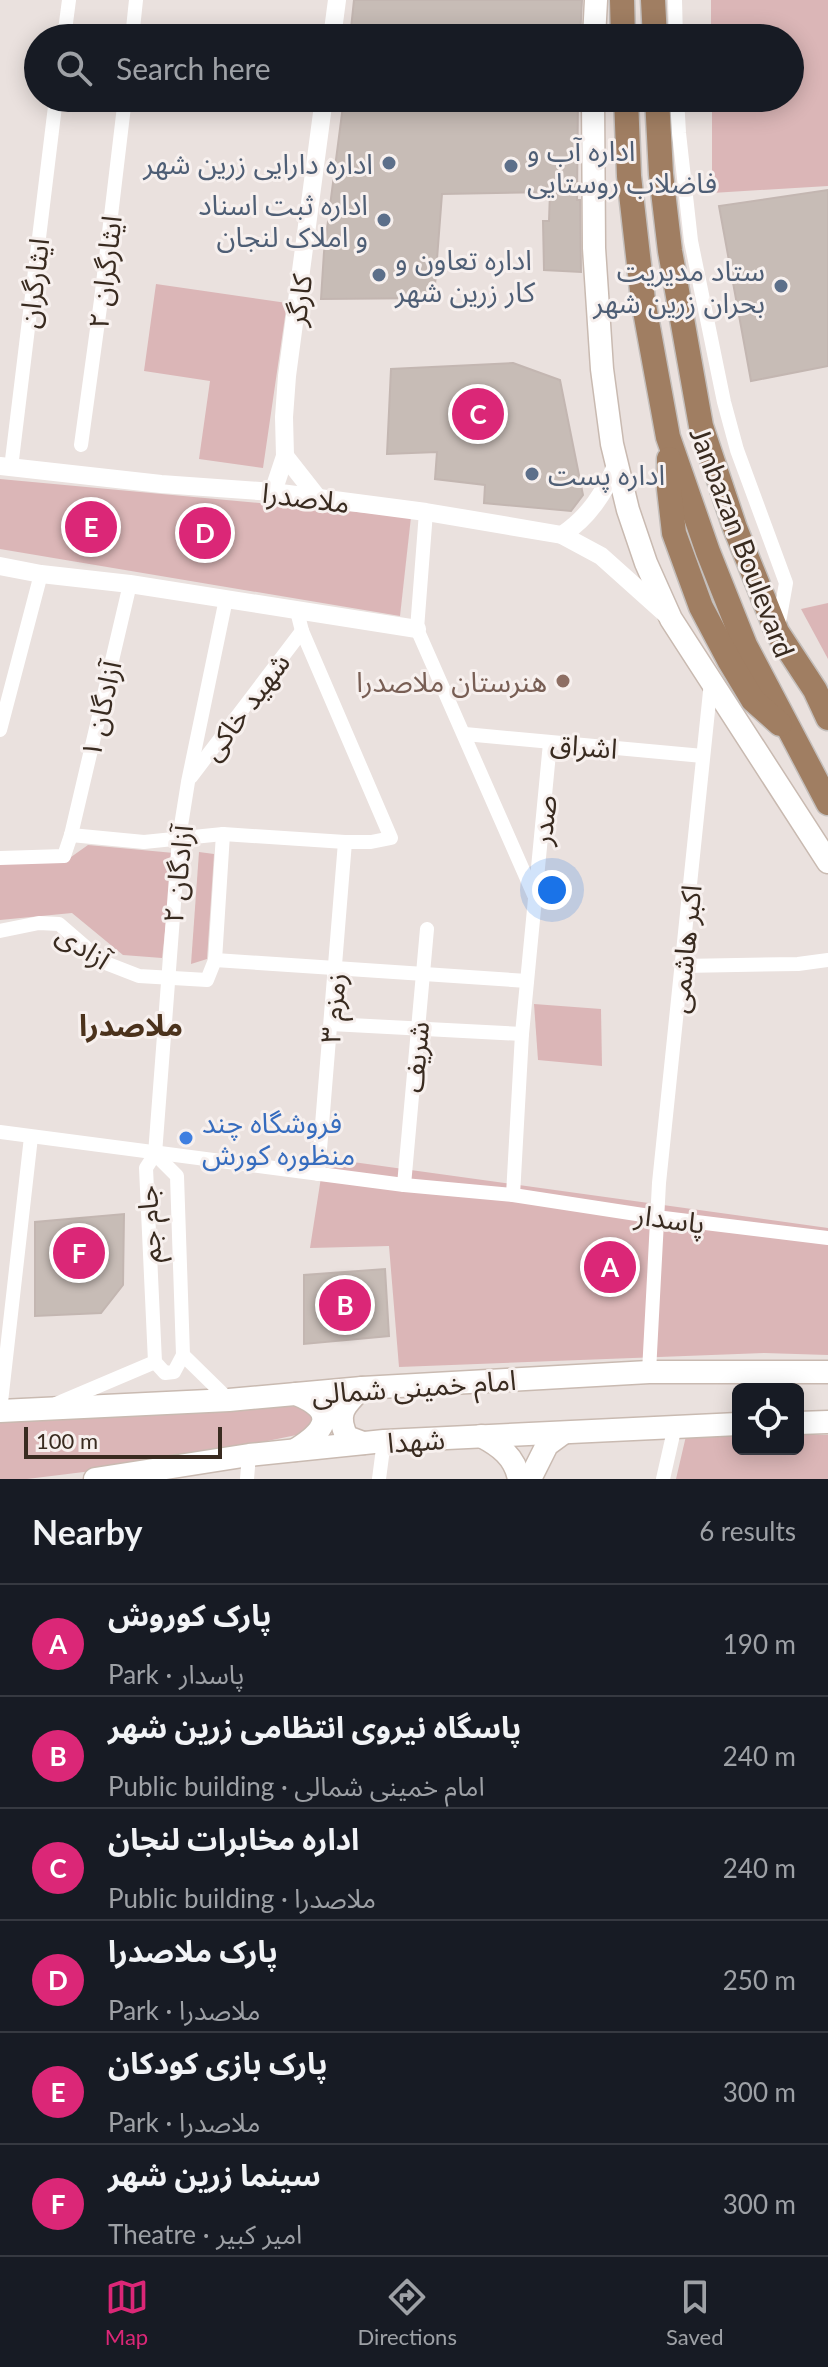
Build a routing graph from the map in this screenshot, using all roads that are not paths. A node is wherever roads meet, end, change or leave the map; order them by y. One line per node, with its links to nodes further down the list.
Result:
1 (69, 0): 8 (street)
2 (136, 0): 9 (street)
3 (337, 0): 10 (street)
4 (596, 0): 11 (main road)
5 (622, 0): 12 (main road)
6 (653, 0): 13 (main road)
7 (675, 0): 14 (street)
8 (66, 24)
9 (133, 24)
10 (334, 24)
11 (595, 24)
12 (623, 24)
13 (654, 24)
14 (676, 24)
15 (54, 112): 27 (street, ایثارگران)
16 (123, 112): 24 (street, ایثارگران ۲)
17 (322, 112): 25 (street, کارگر)
18 (593, 112): 26 (main road)
19 (627, 112): 23 (main road, Janbazan Boulevard)
20 (658, 112): 22 (main road, Janbazan Boulevard)
21 (678, 112): 40 (street)
22 (677, 295): 23 (main road); 40 (main road, Janbazan Boulevard)
23 (643, 300): 48 (main road, Janbazan Boulevard)
24 (81, 445)
25 (285, 456): 28 (street, کارگر); 29 (street)
26 (617, 464): 31 (street); 37 (main road)
27 (6, 467): 28 (street, ملاصدرا)
28 (273, 492): 29 (street, ملاصدرا)
29 (318, 498): 30 (street, ملاصدرا)
30 (426, 512): 31 (street, ملاصدرا); 38 (street)
31 (562, 535): 37 (street, ملاصدرا)
32 (0, 566): 33 (street)
33 (41, 574): 34 (street); 43 (street)
34 (130, 584): 35 (street); 50 (street, آزادگان ۱)
35 (226, 599): 36 (street); 47 (street, آزادگان ۲)
36 (297, 611): 38 (street); 39 (street)
37 (671, 619): 41 (main road)
38 (417, 629): 44 (street)
39 (302, 631): 47 (street, شهید خاکی); 52 (street)
40 (777, 632): 42 (main road, Janbazan Boulevard)
41 (711, 682): 46 (street, اکبر هاشمی); 54 (main road)
42 (828, 718)
43 (0, 730)
44 (465, 734): 45 (street, اشراق); 55 (street)
45 (550, 743): 46 (street, اشراق); 55 (street, صدر)
46 (703, 756): 60 (street, اکبر هاشمی)
47 (188, 782): 51 (street, آزادگان ۲)
48 (828, 803)
49 (223, 834): 51 (street); 52 (street); 58 (street)
50 (71, 835): 51 (street); 53 (street)
51 (179, 838): 63 (street, آزادگان ۲)
52 (345, 842): 61 (street, زمزم ۳)
53 (0, 858)
54 (828, 862)
55 (535, 897): 64 (street, صدر)
56 (427, 929): 62 (street, شریف)
57 (0, 931): 63 (street, آزادی)
58 (215, 960): 61 (street); 63 (street, آزادی)
59 (828, 960): 60 (street)
60 (682, 966): 74 (street, اکبر هاشمی)
61 (336, 968): 62 (street); 65 (street, زمزم ۳)
62 (422, 974): 64 (street); 66 (street, شریف)
63 (168, 976): 70 (street, آزادگان ۲)
64 (527, 981): 67 (street, صدر)
65 (331, 1024): 66 (street); 71 (street, زمزم ۳)
66 (418, 1029): 67 (street); 72 (street, شریف)
67 (522, 1034): 73 (street, صدر)
68 (0, 1132): 69 (street, پاسدار)
69 (31, 1137): 70 (street, پاسدار); 84 (street)
70 (155, 1154): 71 (street, پاسدار); 76 (street, جام جم); 77 (street, جام جم)
71 (318, 1174): 72 (street, پاسدار)
72 (404, 1185): 73 (street, پاسدار)
73 (513, 1195): 74 (street, پاسدار)
74 (656, 1217): 75 (street, پاسدار); 78 (street, اکبر هاشمی)
75 (828, 1238)
76 (183, 1355): 77 (street); 82 (street)
77 (155, 1362): 83 (street)
78 (649, 1372): 79 (main road, امام خمینی شمالی); 80 (main road, امام خمینی شمالی)
79 (828, 1372)
80 (362, 1388): 81 (main road, امام خمینی شمالی); 91 (main road)
81 (296, 1394): 82 (main road, امام خمینی شمالی); 92 (main road)
82 (229, 1400): 83 (main road, امام خمینی شمالی)
83 (41, 1410): 84 (main road, امام خمینی شمالی)
84 (0, 1411)
85 (828, 1422): 86 (main road)
86 (804, 1423)
87 (732, 1424): 88 (main road, شهدا)
88 (675, 1426): 89 (main road, شهدا); 99 (street)
89 (562, 1434): 90 (main road, شهدا); 98 (main road)
90 (481, 1436): 91 (main road, شهدا); 97 (main road)
91 (374, 1442): 92 (main road, شهدا); 96 (street)
92 (294, 1450): 93 (main road, شهدا)
93 (249, 1455): 94 (main road, شهدا); 95 (street)
94 (95, 1479)
95 (247, 1479)
96 (379, 1479)
97 (519, 1479)
98 (530, 1479)
99 (663, 1479)

